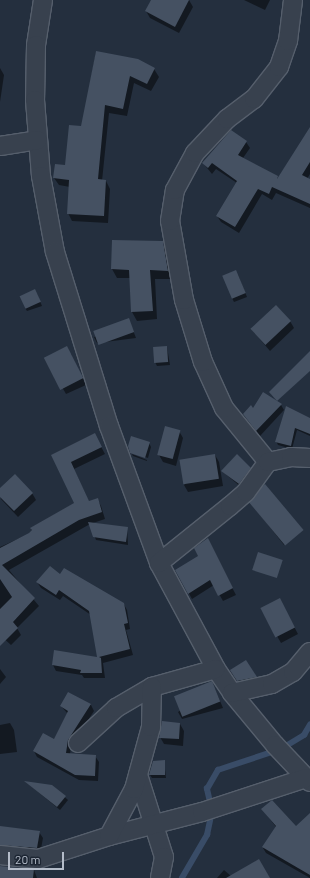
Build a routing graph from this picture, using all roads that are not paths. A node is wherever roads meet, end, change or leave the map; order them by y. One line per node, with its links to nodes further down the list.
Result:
1 (43, 0): 3 (street)
2 (293, 0): 6 (street)
3 (38, 140): 4 (street); 7 (street)
4 (0, 146)
5 (310, 458): 6 (street)
6 (268, 462): 7 (street)
7 (159, 563): 9 (street)
8 (310, 652): 11 (street)
9 (216, 669): 10 (street); 11 (street)
10 (152, 687): 12 (street); 13 (street)
11 (232, 693): 14 (street)
12 (78, 743)
13 (138, 775): 15 (street); 16 (street)
14 (308, 780): 15 (street)
15 (152, 824): 16 (street); 18 (street)
16 (109, 836): 17 (street)
17 (0, 855)
18 (160, 878)

